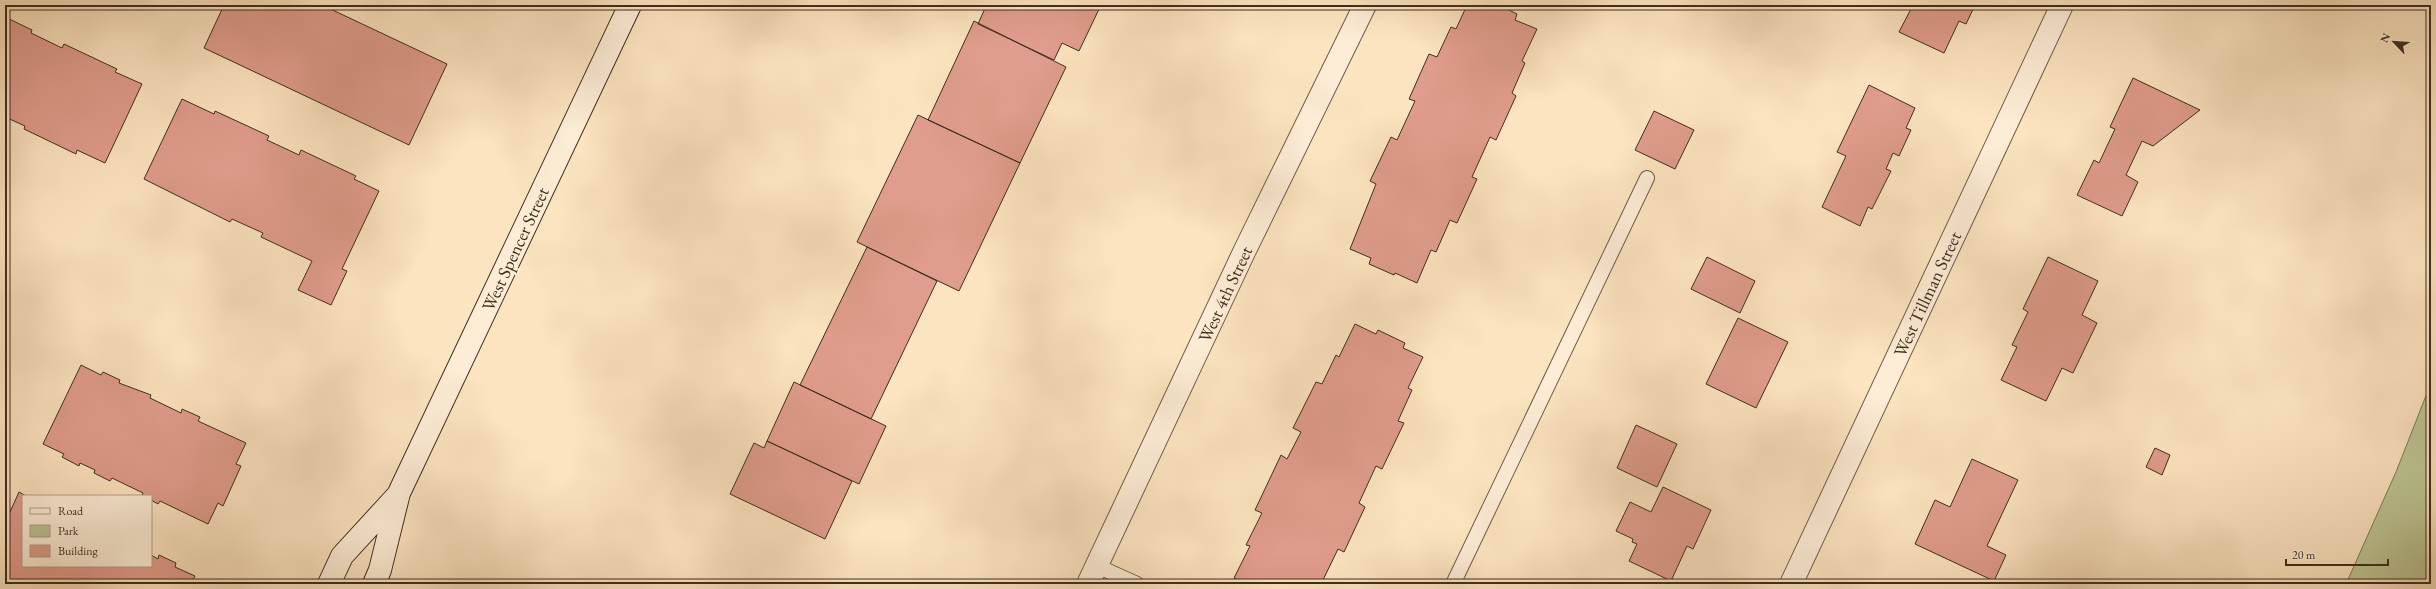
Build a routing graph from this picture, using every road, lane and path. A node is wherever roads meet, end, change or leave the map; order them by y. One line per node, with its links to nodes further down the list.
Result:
1 (630, 5): 5 (street, West Spencer Street)
2 (1365, 5): 6 (street, West 4th Street)
3 (2062, 5): 11 (street, West Tillman Street)
4 (1647, 178): 10 (lane)
5 (399, 493): 7 (street, West Spencer Street); 8 (street, West Spencer Street)
6 (1092, 575): 9 (lane)
7 (329, 584)
8 (374, 584)
9 (1137, 584)
10 (1453, 584)
11 (1791, 584)

